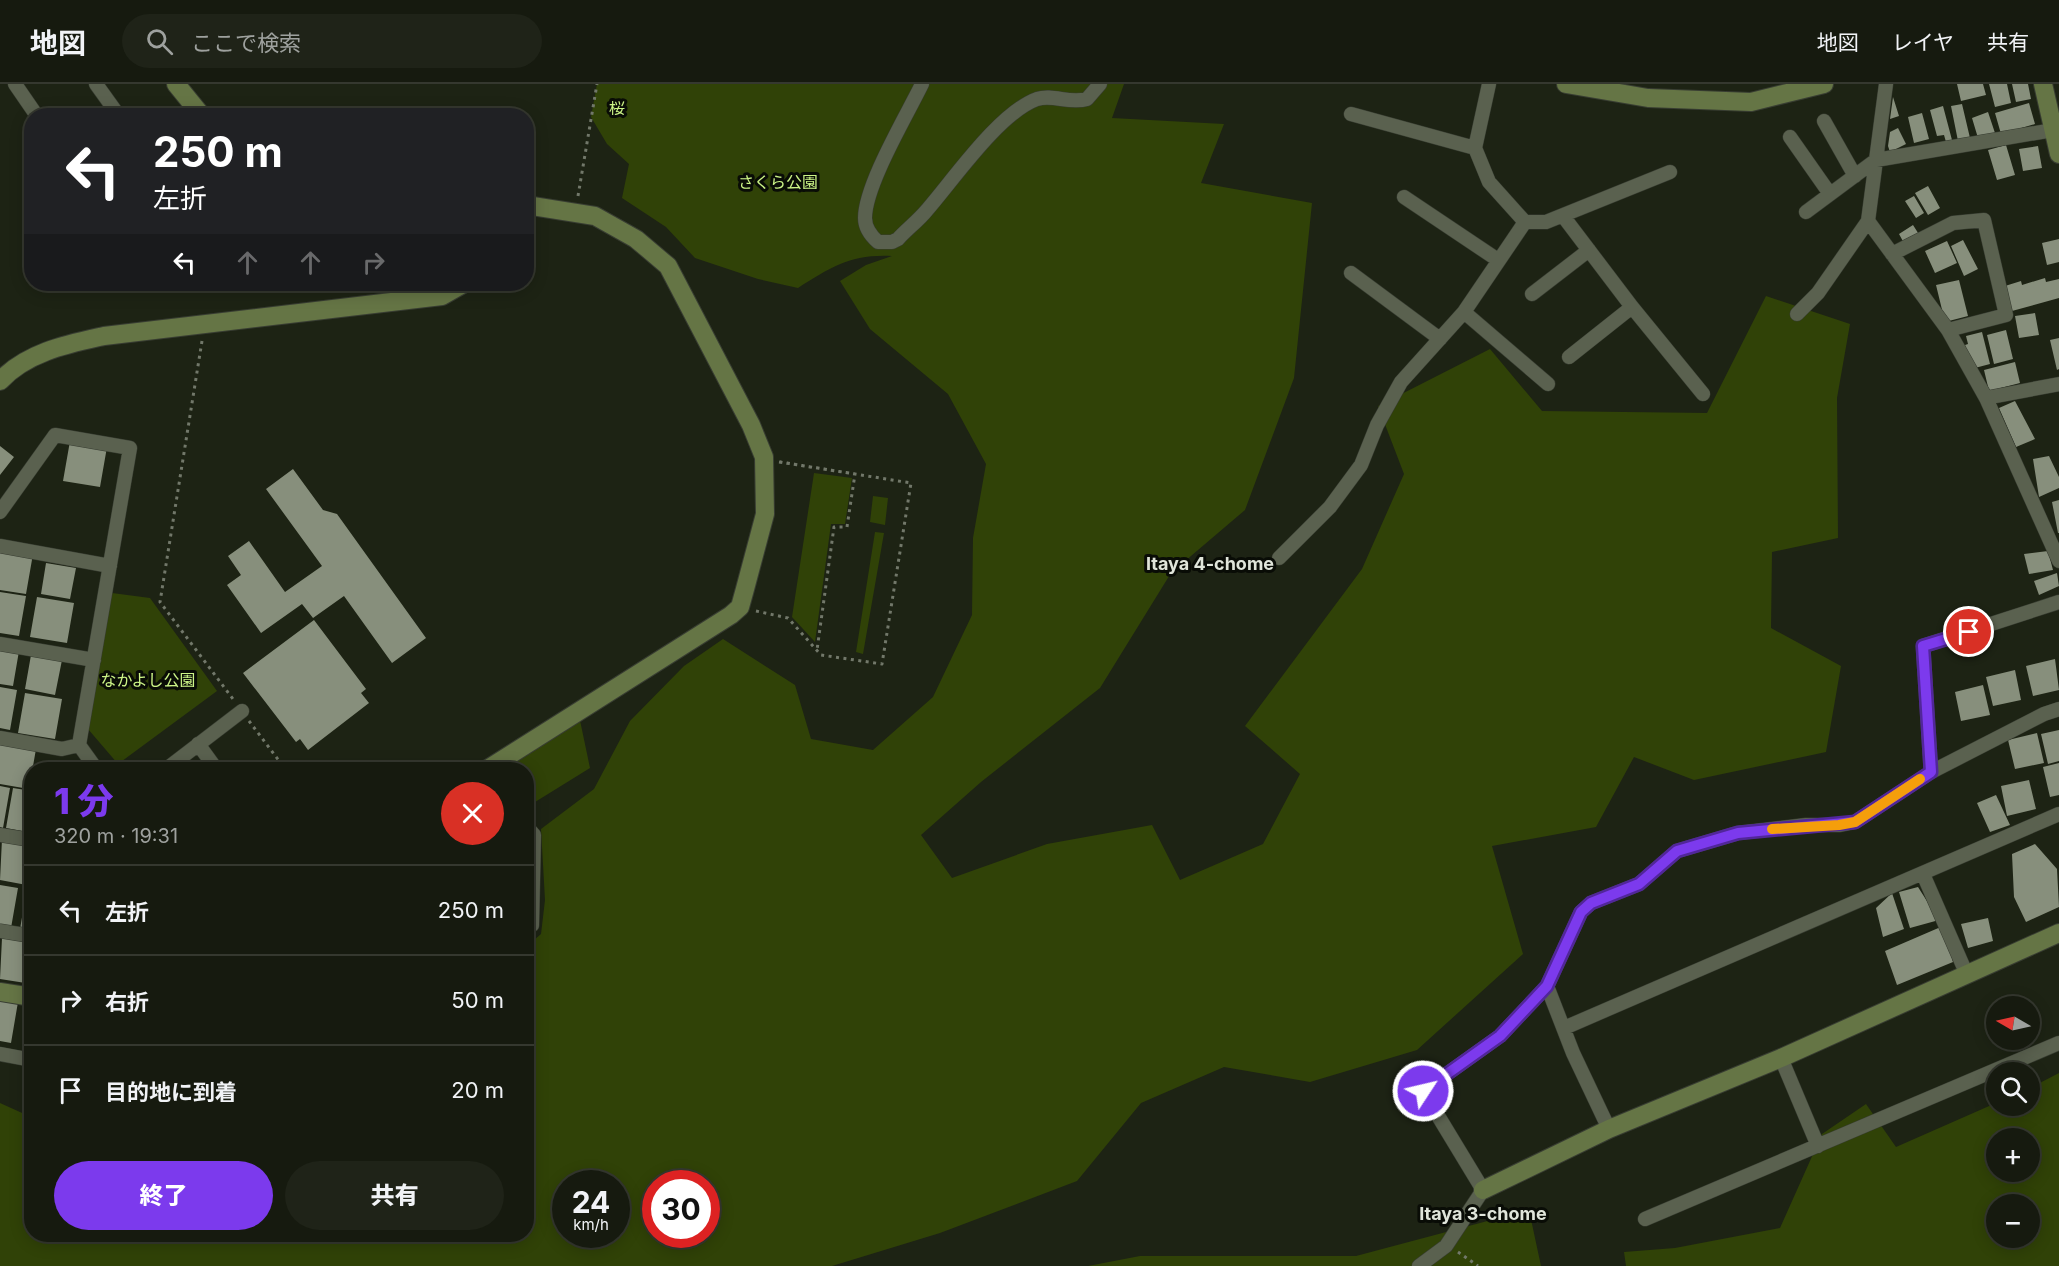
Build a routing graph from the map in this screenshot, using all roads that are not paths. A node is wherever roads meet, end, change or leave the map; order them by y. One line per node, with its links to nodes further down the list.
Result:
1 (15, 84): 11 (street)
2 (96, 84): 12 (street)
3 (176, 84): 13 (street)
4 (922, 84): 5 (street)
5 (1100, 84)
6 (1489, 84): 18 (street)
7 (1566, 84): 8 (street)
8 (1824, 84)
9 (1886, 84): 20 (street)
10 (2043, 84): 16 (street)
11 (32, 108)
12 (113, 108)
13 (197, 108)
14 (1351, 114): 18 (street)
15 (1824, 121): 22 (street)
16 (2053, 130): 19 (street); 20 (street)
17 (1791, 137): 23 (street)
18 (1475, 148): 29 (street)
19 (2059, 154)
20 (1876, 160): 22 (street); 28 (street)
21 (1670, 172): 27 (street)
22 (1855, 176): 23 (street)
23 (1830, 194): 26 (street)
24 (1404, 197): 32 (street)
25 (534, 206): 63 (street)
26 (1806, 212)
27 (1563, 216): 29 (street); 30 (street)
28 (1868, 221): 31 (street); 38 (street)
29 (1525, 222): 32 (street)
30 (1589, 250): 35 (street); 36 (street)
31 (1892, 254): 39 (street); 39 (street)
32 (1498, 260): 37 (street)
33 (1351, 273): 40 (street)
34 (451, 291): 42 (street)
35 (1533, 294)
36 (1632, 307): 41 (street); 45 (street)
37 (1464, 312): 40 (street); 43 (street)
38 (1797, 314)
39 (1948, 330): 46 (street)
40 (1440, 339): 49 (street)
41 (1569, 357)
42 (0, 381)
43 (1548, 384)
44 (2059, 384): 46 (street)
45 (1703, 394)
46 (1986, 398): 50 (street)
47 (0, 512): 51 (street)
48 (0, 546): 51 (street)
49 (1279, 558)
50 (2059, 561)
51 (110, 566): 54 (street)
52 (2059, 602): 64 (street)
53 (0, 644): 54 (street)
54 (94, 660): 59 (street)
55 (2059, 709): 64 (street)
56 (242, 711): 58 (street)
57 (0, 738): 59 (street)
58 (198, 744): 61 (street); 62 (street)
59 (79, 745): 60 (street)
60 (91, 762)
61 (175, 762)
62 (211, 762)
63 (499, 762)
64 (1931, 772): 73 (street)
65 (2059, 814): 68 (street)
66 (0, 835): 67 (street)
67 (24, 839)
68 (1923, 874): 72 (street); 76 (street)
69 (0, 931): 71 (street)
70 (2059, 933): 72 (street)
71 (24, 935)
72 (1967, 975): 80 (street)
73 (1547, 986): 76 (street); 83 (street)
74 (0, 992): 75 (street)
75 (24, 996)
76 (1564, 1028): 81 (street)
77 (2059, 1043): 82 (street)
78 (0, 1054): 79 (street)
79 (24, 1058)
80 (1781, 1058): 81 (street); 82 (street)
81 (1609, 1128): 83 (street)
82 (1818, 1146): 84 (street)
83 (1483, 1190): 85 (street)
84 (1645, 1219)
85 (1419, 1266)

